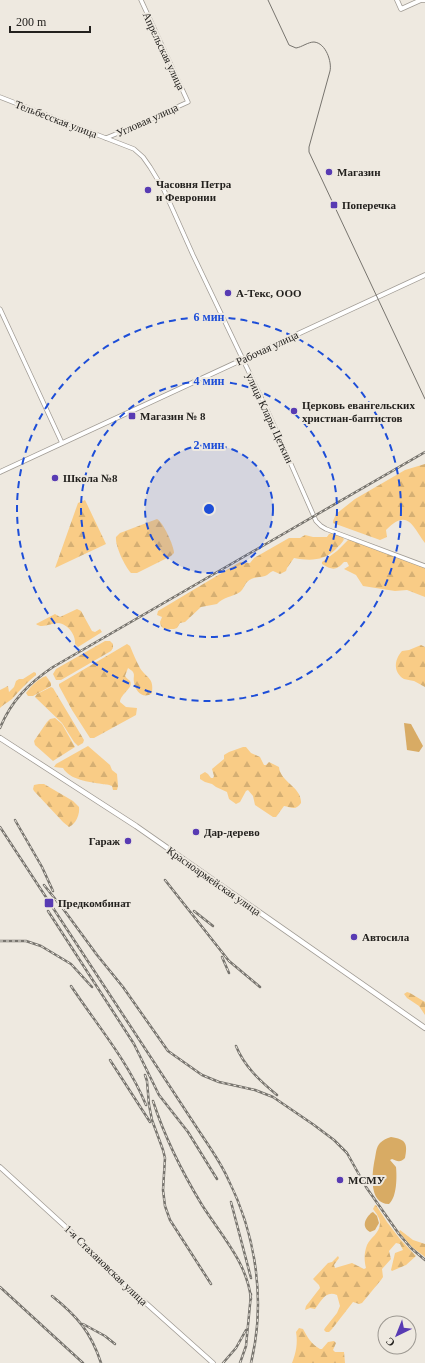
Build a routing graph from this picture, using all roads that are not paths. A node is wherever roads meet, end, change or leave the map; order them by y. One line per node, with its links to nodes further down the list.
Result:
1 (141, 0): 5 (street, Апрельская улица)
2 (396, 0): 3 (main road)
3 (425, 0)
4 (0, 97): 6 (street, Тельбесская улица)
5 (188, 102): 6 (street, Угловая улица)
6 (106, 138): 7 (street, Тельбесская улица)
7 (134, 149): 10 (street, улица Клары Цеткин)
8 (425, 274): 10 (main road, Рабочая улица)
9 (0, 309): 11 (street)
10 (243, 359): 11 (main road, Рабочая улица); 13 (street, улица Клары Цеткин)
11 (62, 443): 12 (main road, Рабочая улица)
12 (0, 472)
13 (425, 566)
14 (0, 738): 16 (main road, Красноармейская улица)
15 (0, 742): 17 (main road, Красноармейская улица)
16 (425, 1028)
17 (425, 1032)
18 (0, 1167): 19 (main road, 1-я Стахановская улица)
19 (213, 1363)

